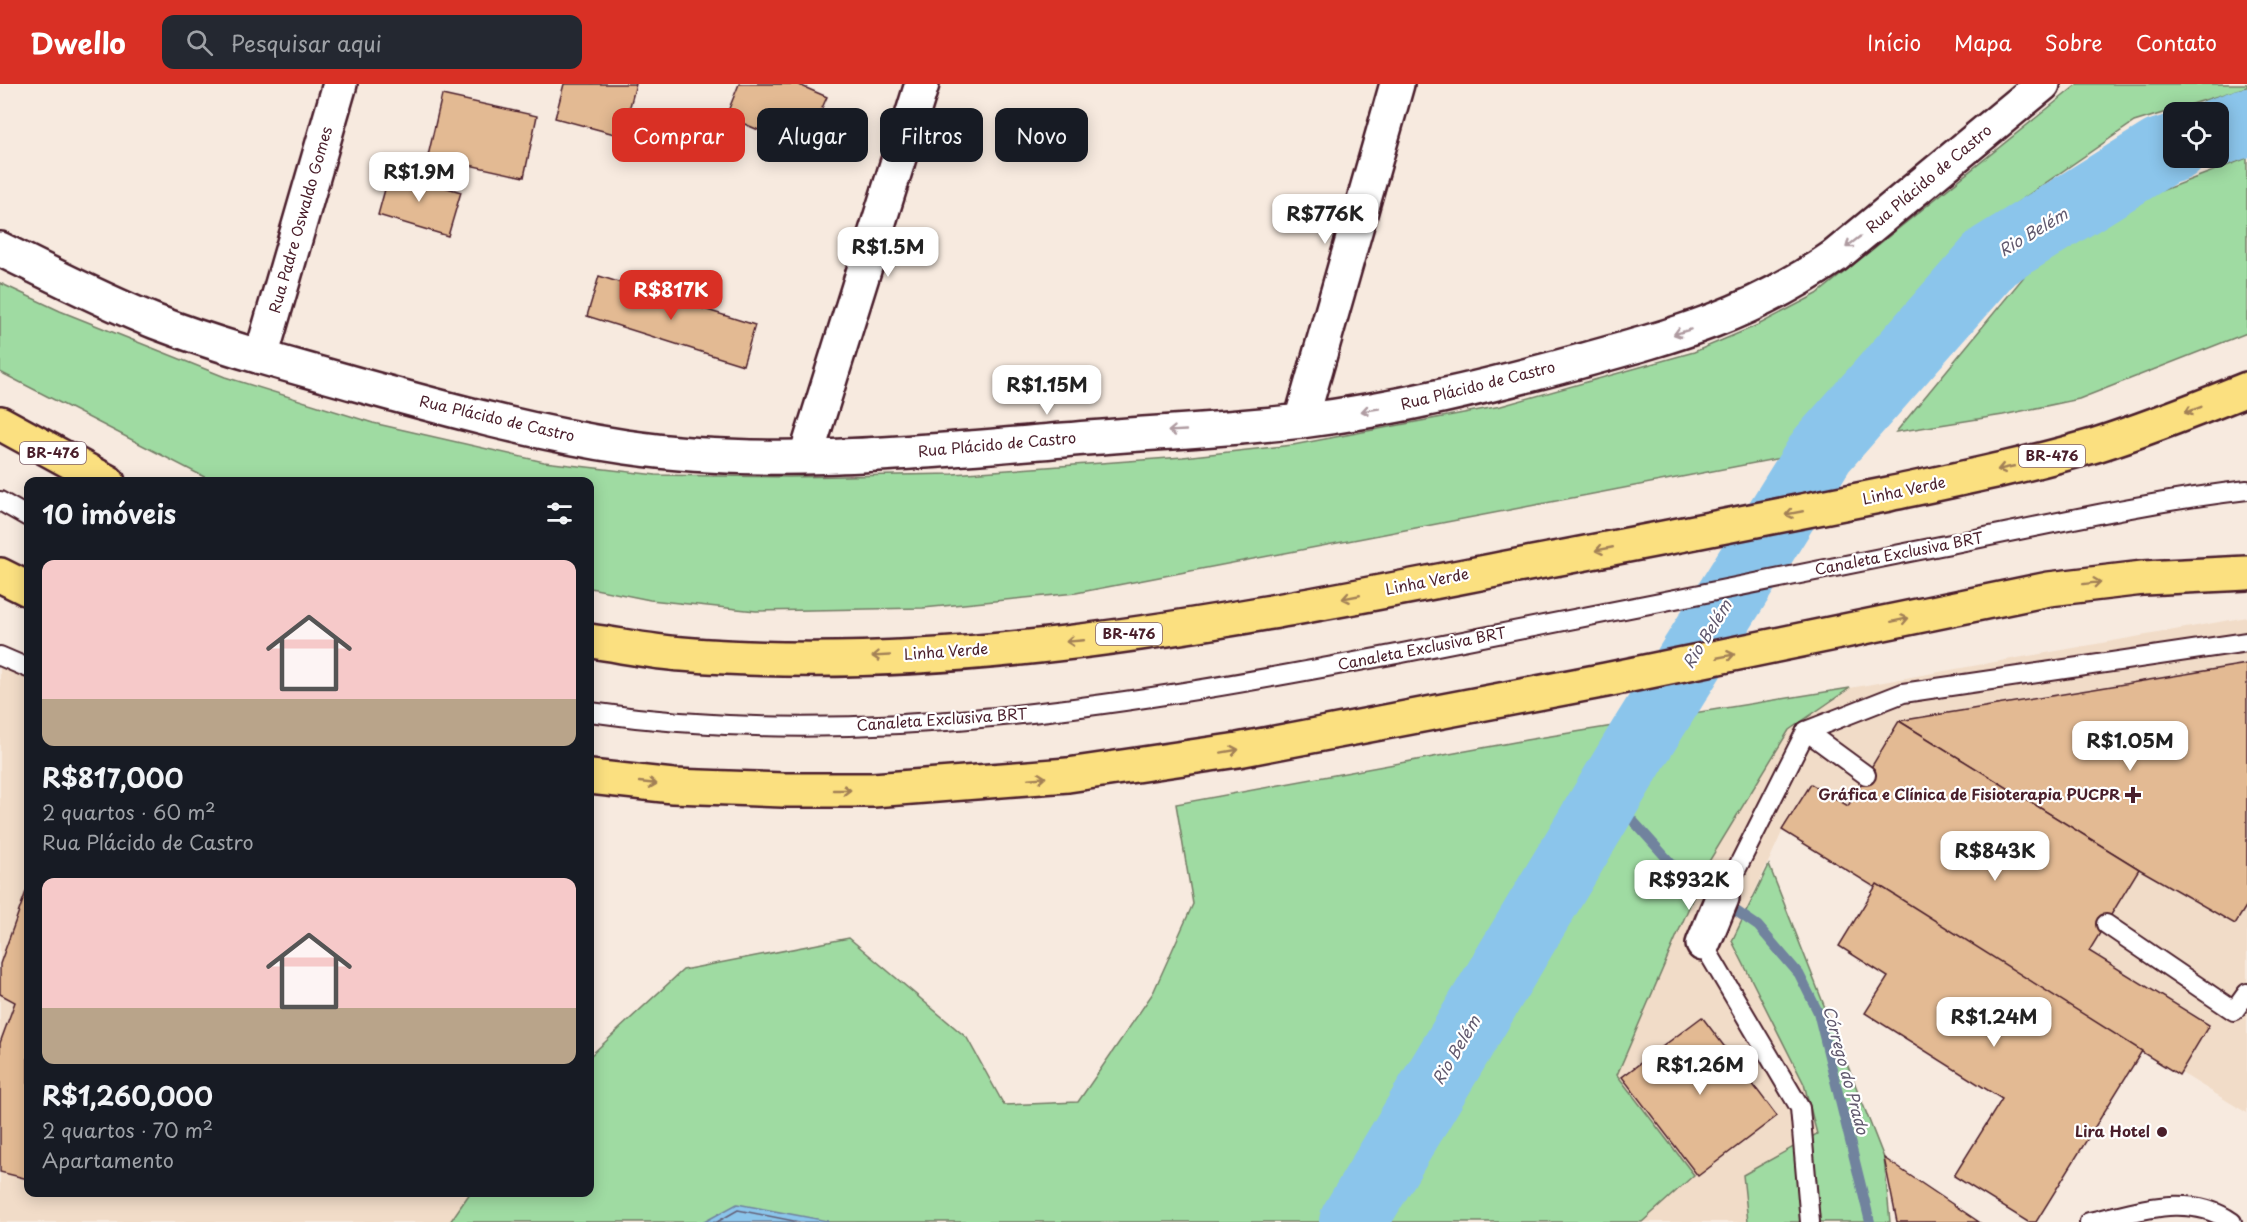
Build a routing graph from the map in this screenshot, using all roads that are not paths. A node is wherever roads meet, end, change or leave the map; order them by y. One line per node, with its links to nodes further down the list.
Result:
1 (340, 84): 6 (main road, Rua Padre Oswaldo Gomes)
2 (922, 84): 10 (main road)
3 (1397, 84): 8 (main road)
4 (2043, 84): 8 (main road, Rua Plácido de Castro, one-way to 8)
5 (0, 249): 6 (main road, Rua Plácido de Castro)
6 (261, 357): 10 (main road, Rua Plácido de Castro)
7 (2247, 389): 20 (highway, Linha Verde / BR-476, one-way to 20)
8 (1301, 421): 10 (main road, Rua Plácido de Castro, one-way to 10)
9 (0, 423): 11 (highway, BR-476)
10 (806, 456)
11 (99, 477)
12 (2247, 490): 24 (lane, Canaleta Exclusiva BRT)
13 (0, 501): 14 (lane)
14 (24, 515)
15 (2247, 573): 27 (highway, one-way to 15)
16 (0, 575): 18 (highway)
17 (0, 585): 19 (main road)
18 (24, 587)
19 (24, 594)
20 (594, 641)
21 (2247, 642): 25 (lane)
22 (0, 656): 23 (lane)
23 (24, 667)
24 (594, 713)
25 (1806, 731): 26 (lane); 28 (lane)
26 (1866, 775)
27 (594, 777)
28 (1722, 898): 30 (main road)
29 (2106, 924): 31 (lane)
30 (1703, 944): 32 (lane)
31 (2247, 993)
32 (1810, 1222)
33 (2089, 1222): 34 (lane)
34 (2232, 1222)

